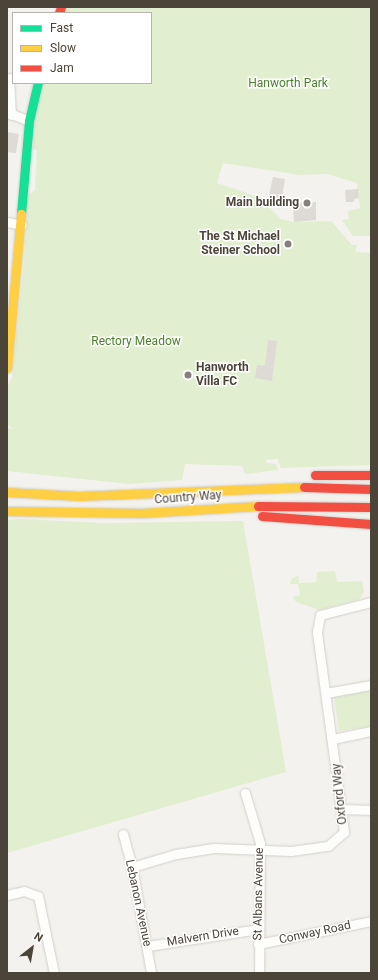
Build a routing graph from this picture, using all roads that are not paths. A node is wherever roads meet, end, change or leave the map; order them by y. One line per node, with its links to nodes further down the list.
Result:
1 (9, 78): 3 (street)
2 (38, 84): 4 (main road)
3 (9, 113): 4 (street)
4 (29, 121): 6 (main road)
5 (7, 222): 6 (street)
6 (22, 225): 7 (main road)
7 (7, 368)
8 (371, 475): 9 (main road)
9 (308, 476)
10 (285, 477): 13 (main road)
11 (371, 489): 13 (main road, Country Way)
12 (7, 492): 13 (main road, Country Way)
13 (176, 492)
14 (371, 508): 16 (main road, Country Way)
15 (7, 511): 16 (main road, Country Way)
16 (142, 514): 17 (main road)
17 (371, 524)
18 (371, 602): 20 (street, Oxford Way)
19 (371, 685): 20 (street)
20 (326, 693): 22 (street, Oxford Way)
21 (371, 731): 22 (street)
22 (333, 739): 24 (street, Oxford Way)
23 (245, 793): 27 (street, St Albans Avenue)
24 (343, 809): 25 (street); 27 (street, Oxford Way)
25 (371, 810)
26 (122, 834): 28 (street, Lebanon Avenue)
27 (260, 851): 28 (street); 31 (street, St Albans Avenue)
28 (132, 867): 33 (street, Lebanon Avenue)
29 (7, 895): 34 (street)
30 (371, 921): 32 (street, Conway Road)
31 (259, 929): 32 (street, St Albans Avenue); 33 (street, Malvern Drive)
32 (258, 944): 36 (street, St Albans Avenue)
33 (148, 946): 35 (street, Lebanon Avenue)
34 (54, 973)
35 (151, 973)
36 (259, 973)

